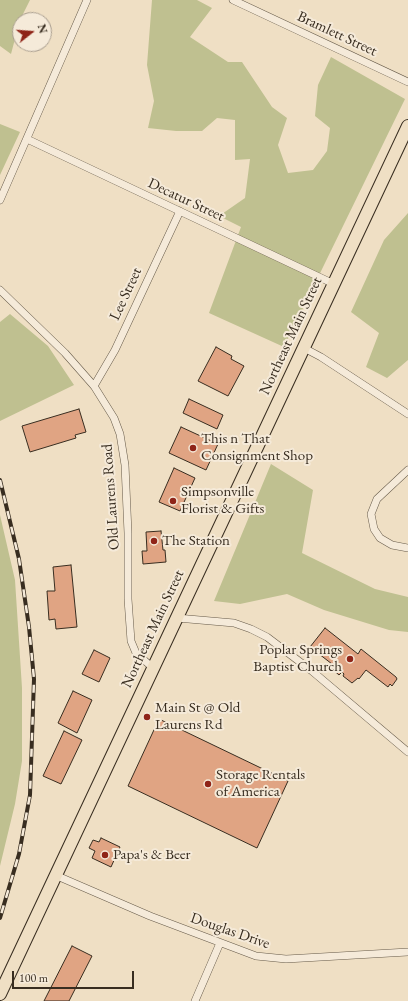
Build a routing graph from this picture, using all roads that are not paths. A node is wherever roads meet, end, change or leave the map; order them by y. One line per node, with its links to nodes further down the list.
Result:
1 (87, 0): 5 (street)
2 (233, 0): 3 (street, Bramlett Street)
3 (408, 82)
4 (408, 126): 8 (main road, Northeast Main Street)
5 (27, 139): 6 (street); 7 (street, Decatur Street)
6 (0, 200)
7 (180, 211): 8 (street, Decatur Street); 11 (street, Lee Street)
8 (334, 284): 10 (main road, Northeast Main Street)
9 (0, 290): 11 (street, Old Laurens Road)
10 (304, 348): 12 (street); 15 (main road, Northeast Main Street)
11 (94, 386): 16 (street, Old Laurens Road)
12 (408, 414)
13 (408, 470): 14 (street)
14 (408, 548)
15 (177, 618): 16 (main road, Northeast Main Street); 17 (street)
16 (153, 668): 18 (main road, Northeast Main Street)
17 (408, 752)
18 (55, 875): 19 (street, Douglas Drive); 21 (main road, Northeast Main Street)
19 (220, 943): 20 (street, Douglas Drive); 22 (street)
20 (408, 952)
21 (0, 994)
22 (195, 1001)

